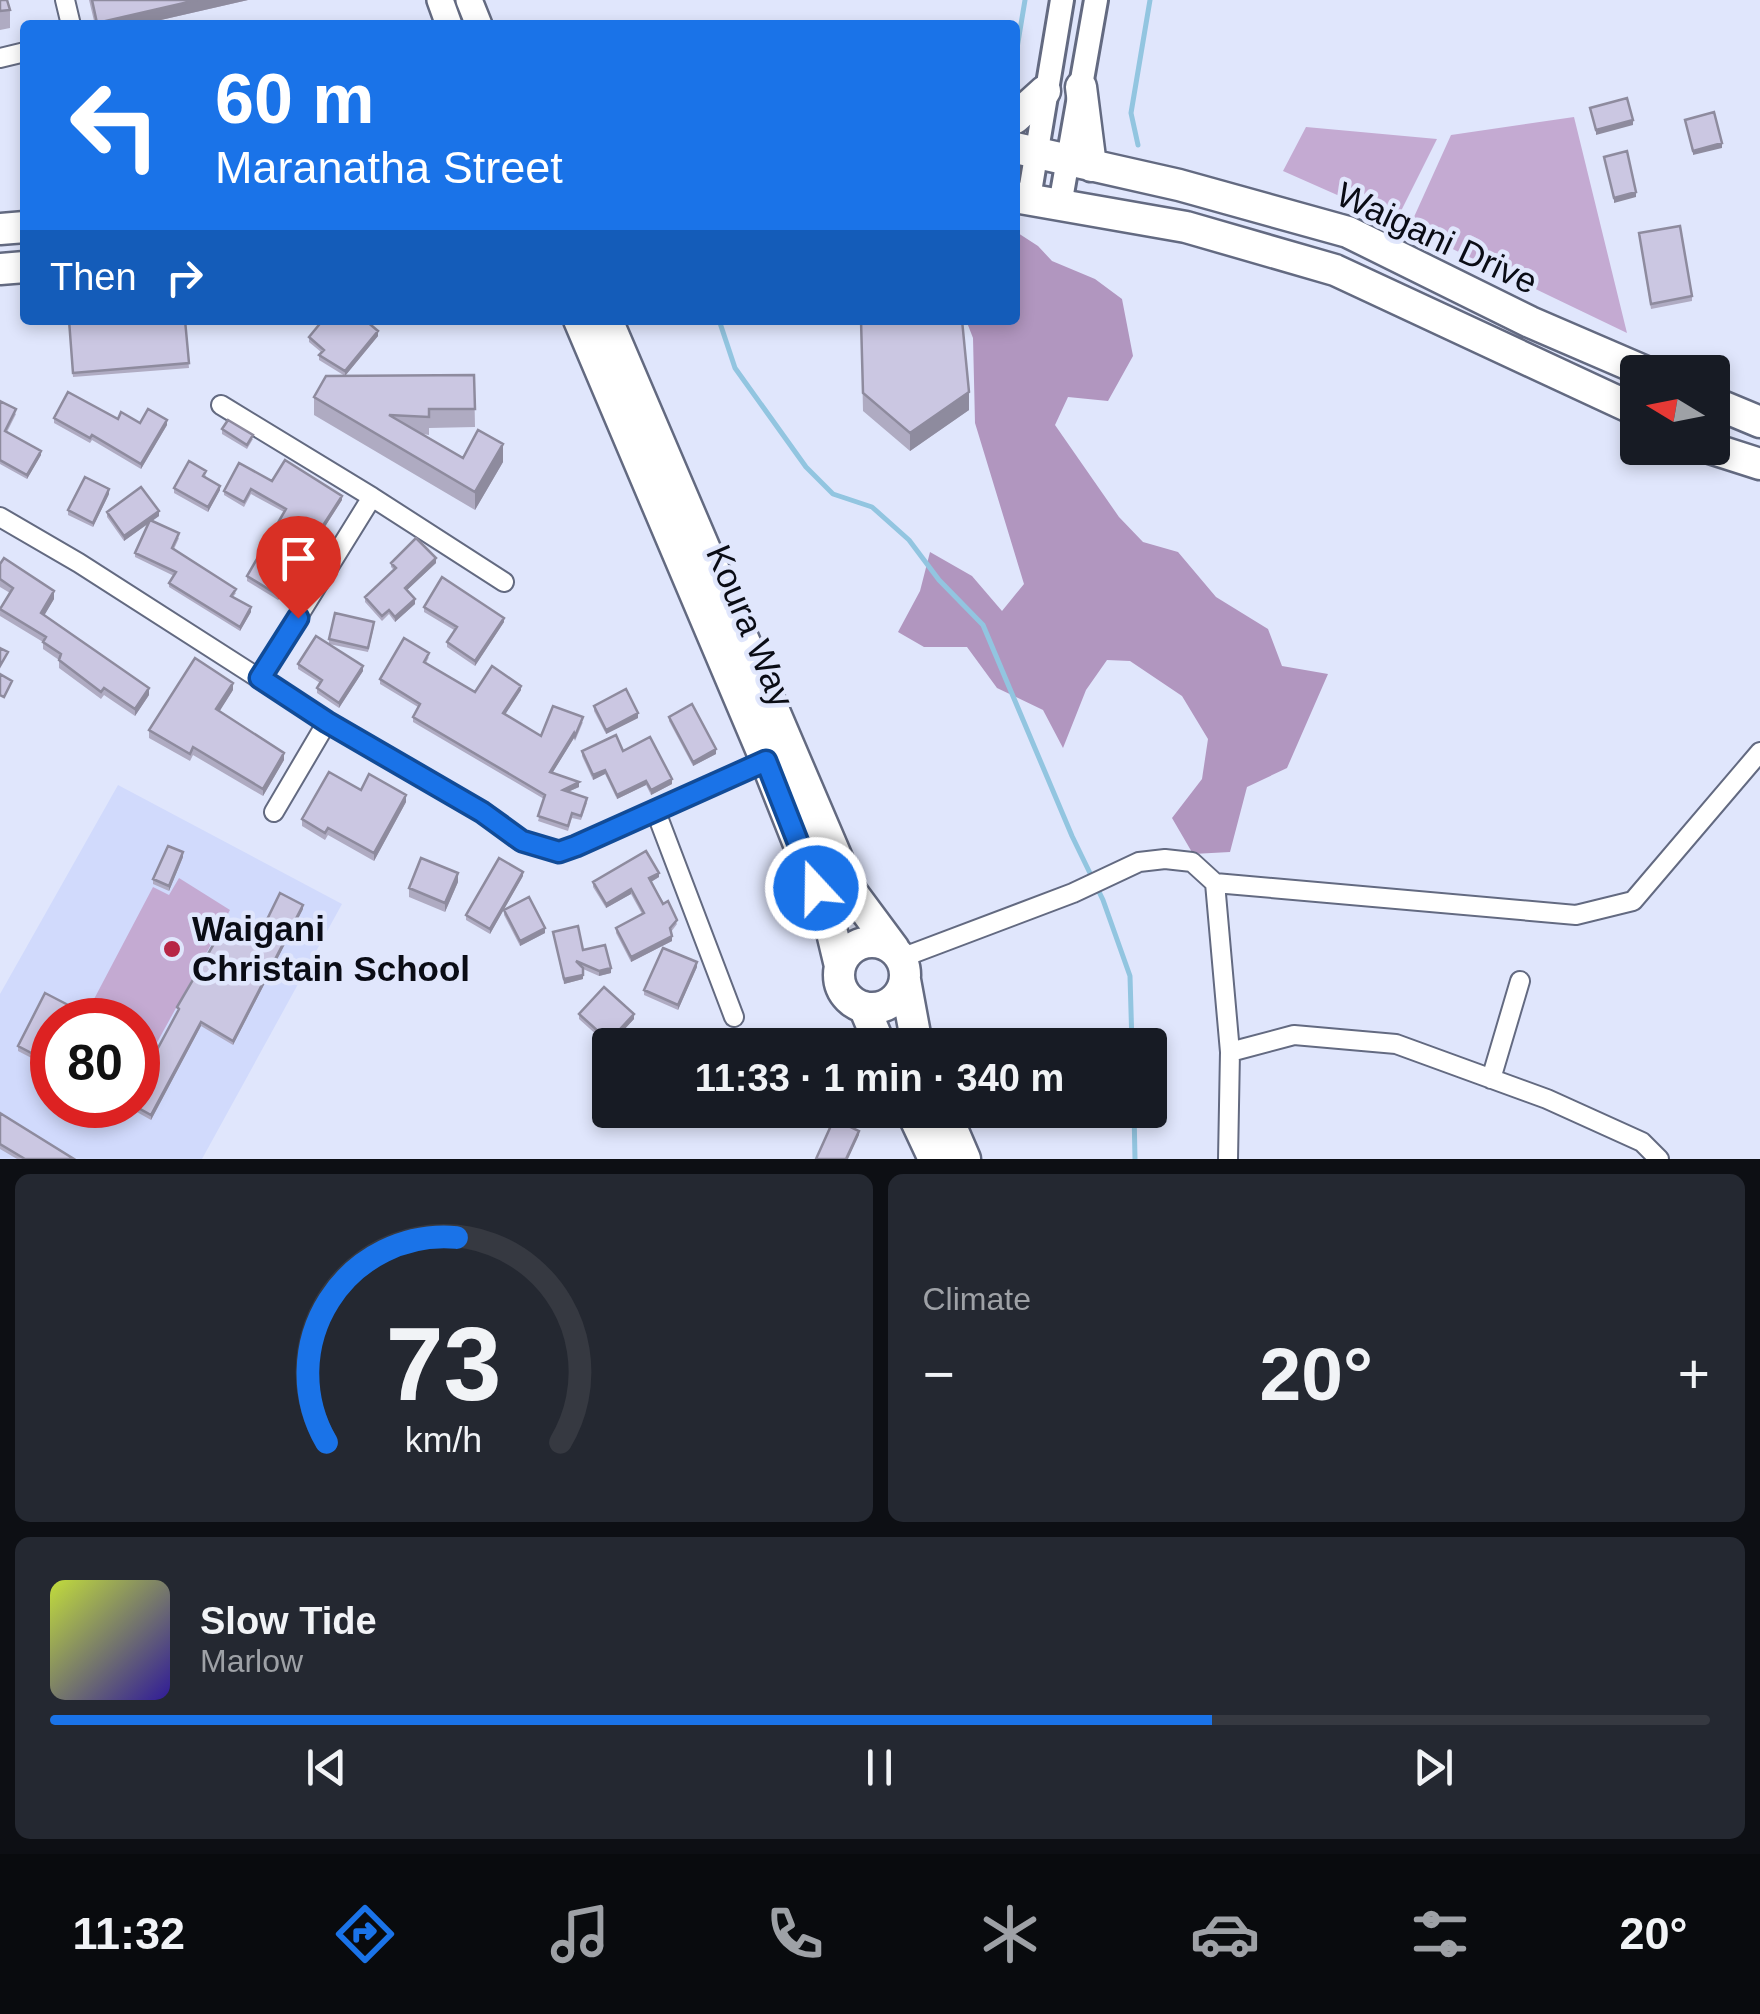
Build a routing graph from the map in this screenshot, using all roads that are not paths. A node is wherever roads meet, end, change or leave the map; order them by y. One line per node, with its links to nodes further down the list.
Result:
1 (1062, 0): 4 (street)
2 (1096, 0): 3 (street)
3 (1082, 86): 7 (highway)
4 (1045, 91): 5 (highway); 6 (street)
5 (1020, 114)
6 (1025, 150): 7 (highway, Waigani Drive); 8 (street)
7 (1078, 162): 9 (street); 10 (highway, Waigani Drive)
8 (1022, 198): 9 (highway, Waigani Drive)
9 (1060, 205): 15 (highway, Waigani Drive)
10 (1530, 322): 13 (highway, Waigani Drive); 14 (highway)
11 (580, 325): 27 (highway, Koura Way)
12 (609, 325): 31 (highway, Koura Way)
13 (1620, 361)
14 (1620, 387)
15 (1620, 403)
16 (221, 405): 21 (street)
17 (1730, 410): 18 (highway)
18 (1760, 422)
19 (1730, 454): 20 (highway)
20 (1760, 464)
21 (372, 497): 23 (street); 24 (street)
22 (0, 517): 24 (street)
23 (504, 582)
24 (260, 678): 25 (street)
25 (327, 722): 28 (street); 29 (street)
26 (1760, 752): 30 (street)
27 (766, 761): 29 (street); 32 (highway, Koura Way)
28 (274, 812)
29 (656, 812): 35 (street)
30 (1215, 883): 31 (street); 38 (street)
31 (900, 963): 32 (highway); 34 (highway); 37 (highway, Koura Way)
32 (840, 966): 34 (highway)
33 (1520, 980): 39 (street)
34 (864, 1006): 36 (highway)
35 (734, 1017)
36 (873, 1028)
37 (913, 1028)
38 (1230, 1052): 39 (street); 44 (street)
39 (1491, 1079): 45 (street)
40 (919, 1128): 42 (highway)
41 (952, 1128): 43 (highway)
42 (934, 1159)
43 (965, 1159)
44 (1228, 1159)
45 (1659, 1159)

